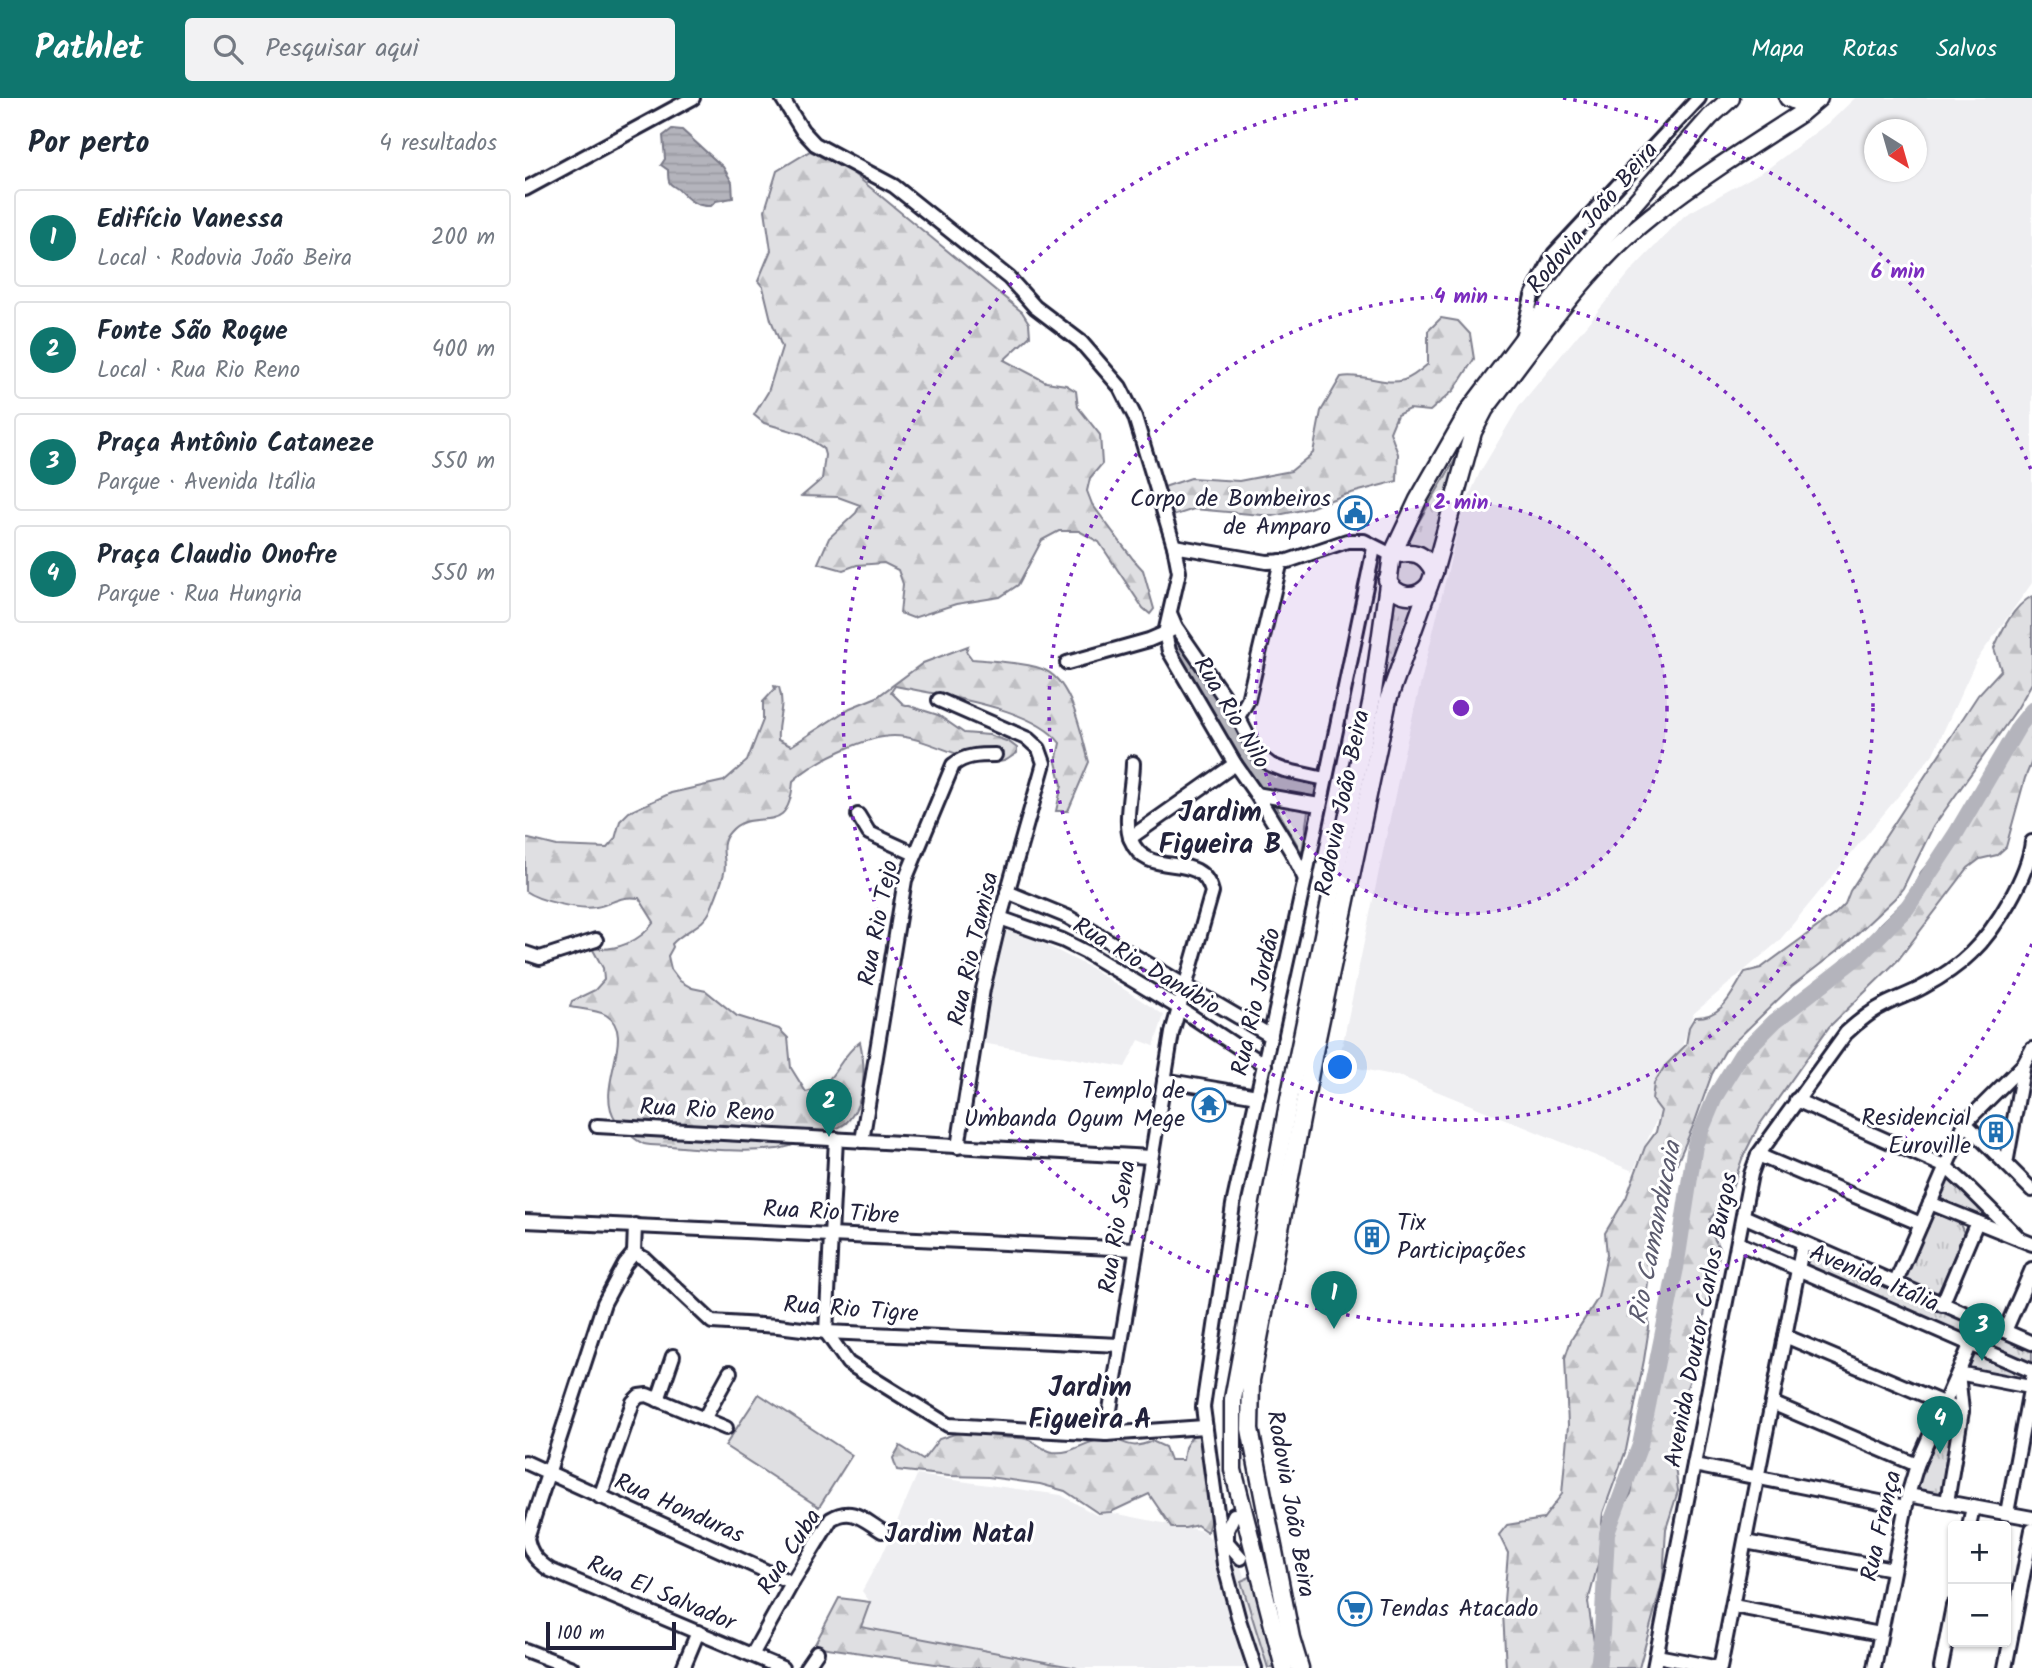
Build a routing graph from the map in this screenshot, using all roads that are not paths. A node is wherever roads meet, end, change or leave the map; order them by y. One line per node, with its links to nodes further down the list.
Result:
1 (693, 98): 8 (street)
2 (782, 98): 10 (street)
3 (1699, 98): 9 (street)
4 (1731, 98): 9 (main road, Rodovia João Beira)
5 (1788, 98): 6 (main road)
6 (1809, 98)
7 (1819, 98): 14 (main road, Rodovia João Beira)
8 (525, 189)
9 (1521, 341): 12 (main road, Rodovia João Beira)
10 (1174, 546): 13 (street); 16 (street)
11 (1374, 548): 12 (street); 13 (street); 23 (street, Rua Rio Jordão)
12 (1392, 555): 14 (main road); 15 (main road, Rodovia João Beira)
13 (1281, 561): 19 (street)
14 (1431, 579): 15 (main road); 104 (main road, Rodovia João Beira)
15 (1387, 580): 102 (main road, Rodovia João Beira)
16 (1170, 630): 17 (street); 19 (street); 22 (street, Rua Rio Nilo)
17 (1067, 663)
18 (939, 700): 32 (street, Rua Rio Tamisa)
19 (1238, 717): 23 (street)
20 (995, 755): 29 (street, Rua Rio Tejo)
21 (1133, 763): 27 (street)
22 (1235, 764): 24 (street, Rua Rio Nilo); 27 (street)
23 (1325, 779): 25 (street, Rua Rio Jordão)
24 (1256, 794): 25 (street, Rua Rio Nilo); 31 (street)
25 (1319, 805): 31 (street, Rua Rio Jordão)
26 (858, 815): 29 (street)
27 (1129, 838): 36 (street, Rua Rio Sena)
28 (2032, 842): 30 (street, Avenida Doutor Carlos Burgos)
29 (915, 854): 48 (street, Rua Rio Tejo)
30 (2031, 858): 44 (street, Avenida Doutor Carlos Burgos)
31 (1305, 879): 38 (street, Rua Rio Jordão)
32 (1007, 892): 33 (street, Rua Rio Tamisa); 36 (street, Rua Rio Danúbio)
33 (1000, 918): 37 (street, Rua Rio Danúbio); 49 (street, Rua Rio Tamisa)
34 (596, 940): 35 (street)
35 (525, 953)
36 (1186, 988): 37 (street, Rua Rio Sena); 38 (street, Rua Rio Danúbio)
37 (1179, 1008): 41 (street, Rua Rio Danúbio); 42 (street, Rua Rio Sena)
38 (1271, 1036): 41 (street, Rua Rio Jordão)
39 (2032, 1049): 40 (street)
40 (2024, 1064): 45 (street); 52 (street)
41 (1265, 1065): 43 (street, Rua Rio Jordão)
42 (1164, 1080): 43 (street); 51 (street, Rua Rio Sena)
43 (1257, 1096): 88 (street, Rua Rio Jordão)
44 (1796, 1100): 50 (street, Avenida Doutor Carlos Burgos); 53 (street)
45 (1965, 1124): 52 (street); 53 (street)
46 (597, 1126): 47 (street, Rua Rio Reno)
47 (836, 1139): 48 (street, Rua Rio Reno); 61 (street)
48 (862, 1141): 49 (street, Rua Rio Reno)
49 (958, 1147): 51 (street, Rua Rio Reno)
50 (1758, 1155): 56 (street, Avenida Doutor Carlos Burgos); 59 (street)
51 (1151, 1157): 65 (street, Rua Rio Sena)
52 (2006, 1164): 54 (street)
53 (1945, 1167): 55 (street); 62 (street)
54 (2032, 1190)
55 (1930, 1203): 58 (street); 59 (street)
56 (1743, 1216): 63 (street, Avenida Doutor Carlos Burgos); 64 (street, Avenida Itália)
57 (525, 1221): 60 (street, Rua Rio Tibre)
58 (1977, 1222): 62 (street); 70 (street)
59 (1921, 1224): 69 (street)
60 (635, 1225): 61 (street, Rua Rio Tibre); 66 (street)
61 (831, 1234): 65 (street, Rua Rio Tibre); 73 (street)
62 (2026, 1241)
63 (1738, 1243): 67 (street, Avenida Itália); 92 (street, Avenida Doutor Carlos Burgos)
64 (1803, 1244): 67 (street); 69 (street, Avenida Itália)
65 (1135, 1249): 77 (street, Rua Rio Sena)
66 (634, 1253): 73 (street, Rua Rio Tigre); 94 (street)
67 (1798, 1269): 74 (street); 76 (street, Avenida Itália)
68 (2032, 1269): 72 (street)
69 (1895, 1284): 70 (street, Avenida Itália)
70 (1943, 1305): 71 (street, Avenida Itália)
71 (1981, 1321): 72 (street, Avenida Itália); 76 (street, Rua França)
72 (2005, 1331): 75 (street, Avenida Itália)
73 (826, 1332): 77 (street, Rua Rio Tigre); 90 (street)
74 (1785, 1336): 84 (street); 85 (street)
75 (2032, 1343)
76 (1971, 1344): 79 (street, Avenida Itália); 81 (street, Rua França)
77 (1120, 1345): 90 (street, Rua Rio Sena)
78 (673, 1356): 83 (street)
79 (2032, 1371)
80 (730, 1372): 87 (street)
81 (1958, 1373): 82 (street); 85 (street, Rua França); 86 (street)
82 (2031, 1383): 101 (street)
83 (658, 1400): 87 (street); 96 (street)
84 (1772, 1403): 93 (street); 95 (street)
85 (1944, 1403): 86 (street); 93 (street, Rua França)
86 (1962, 1411): 98 (street)
87 (704, 1419): 89 (street)
88 (1204, 1427): 90 (street); 100 (street, Rua Rio Jordão)
89 (726, 1428)
90 (1106, 1434)
91 (525, 1462): 94 (street, Rua Honduras)
92 (1694, 1465): 95 (street); 121 (street, Avenida Doutor Carlos Burgos)
93 (1917, 1465): 97 (street, Rua França)
94 (550, 1474): 96 (street, Rua Honduras); 115 (street, Rua El Salvador)
95 (1758, 1477): 97 (street); 108 (street)
96 (600, 1497): 113 (street, Rua Honduras)
97 (1906, 1501): 98 (street); 112 (street, Rua França)
98 (1947, 1502): 99 (street)
99 (1973, 1507): 101 (street); 105 (street)
100 (1217, 1511): 102 (street); 111 (street, Rua Rio Jordão)
101 (2007, 1513): 103 (street)
102 (1239, 1515): 104 (main road); 110 (main road, Rodovia João Beira); 110 (street)
103 (2032, 1518)
104 (1267, 1519): 109 (main road, Rodovia João Beira)
105 (1970, 1521)
106 (882, 1531): 113 (street, Rua Cuba)
107 (2032, 1531): 132 (street)
108 (1745, 1542): 112 (street); 114 (street)
109 (1272, 1545): 110 (main road); 128 (main road, Rodovia João Beira)
110 (1247, 1557): 111 (street); 127 (main road, Rodovia João Beira)
111 (1224, 1564): 126 (street, Rua Rio Jordão)
112 (1893, 1569): 117 (street, Rua França)
113 (792, 1583): 120 (street, Rua Cuba)
114 (1733, 1606): 117 (street); 129 (street)
115 (698, 1632): 120 (street, Rua El Salvador); 123 (street)
116 (1948, 1632): 131 (street)
117 (1880, 1634): 130 (street, Rua França)
118 (525, 1650): 122 (street)
119 (817, 1651): 125 (street)
120 (752, 1655): 124 (street, Rua El Salvador)
121 (1655, 1662): 129 (street)
122 (572, 1668)
123 (683, 1668)
124 (782, 1668)
125 (806, 1668)
126 (1255, 1668)
127 (1284, 1668)
128 (1300, 1668)
129 (1720, 1668)
130 (1874, 1668)
131 (1941, 1668)
132 (2004, 1668)

